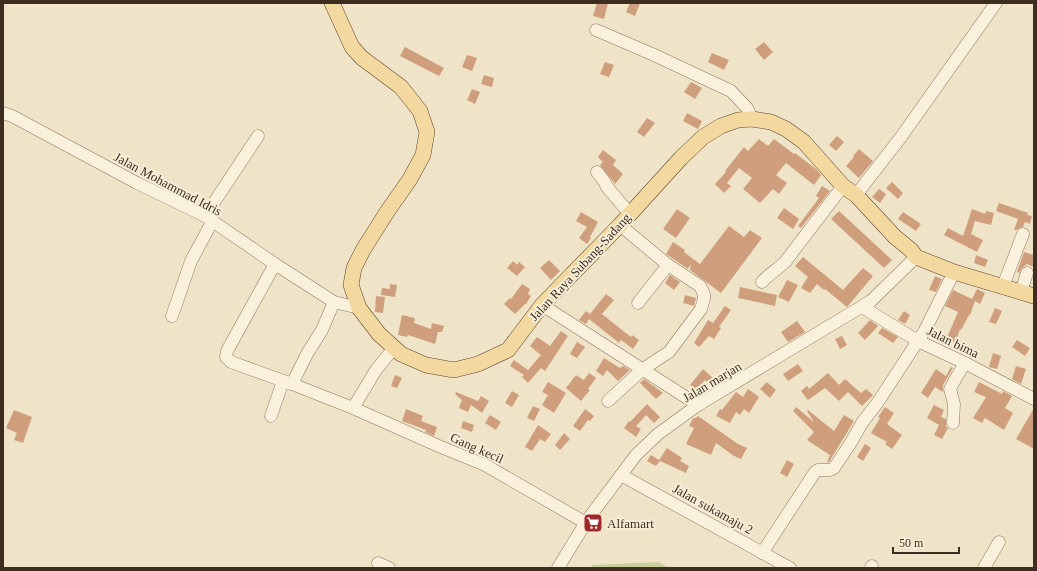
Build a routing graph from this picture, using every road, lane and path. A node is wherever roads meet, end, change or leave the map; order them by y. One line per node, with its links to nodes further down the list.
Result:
1 (332, 3): 25 (main road, Jalan Raya Subang-Sadang)
2 (996, 3): 9 (street)
3 (596, 30): 5 (street)
4 (3, 112): 10 (street, Jalan Mohammad Idris)
5 (752, 119): 8 (main road, Jalan Raya Subang-Sadang); 11 (main road, Jalan Raya Subang-Sadang)
6 (258, 136): 10 (street)
7 (597, 172): 11 (street)
8 (843, 186): 9 (main road, Jalan Raya Subang-Sadang); 18 (street)
9 (856, 195): 13 (main road, Jalan Raya Subang-Sadang)
10 (208, 219): 14 (street, Jalan Mohammad Idris); 26 (street)
11 (625, 219): 15 (street); 23 (main road, Jalan Raya Subang-Sadang)
12 (1023, 234): 19 (street)
13 (916, 257): 16 (main road, Jalan Raya Subang-Sadang); 24 (street, Jalan marjan)
14 (275, 264): 21 (street, Jalan Mohammad Idris); 31 (street, Gang kecil)
15 (668, 266): 22 (street); 30 (street)
16 (954, 272): 19 (main road, Jalan Raya Subang-Sadang); 27 (street)
17 (1027, 273): 20 (street)
18 (762, 282)
19 (1002, 286): 20 (main road, Jalan Raya Subang-Sadang)
20 (1027, 294)
21 (334, 302): 25 (street, Jalan Mohammad Idris); 31 (street)
22 (638, 303)
23 (542, 305): 28 (main road, Jalan Raya Subang-Sadang); 30 (street)
24 (862, 307): 27 (street, Jalan bima); 34 (street, Jalan marjan)
25 (359, 308): 28 (main road, Jalan Raya Subang-Sadang)
26 (172, 316)
27 (918, 341): 29 (street, Jalan bima); 41 (street)
28 (393, 348): 35 (street)
29 (965, 364): 32 (street, Jalan bima); 37 (street)
30 (644, 369): 33 (street); 34 (street)
31 (287, 382): 35 (street, Gang kecil); 36 (street)
32 (1034, 399)
33 (608, 401)
34 (698, 406): 38 (street, Jalan marjan)
35 (353, 408): 39 (street, Gang kecil)
36 (271, 416)
37 (953, 423)
38 (621, 475): 39 (street, Jalan marjan); 41 (street, Jalan sukamaju 2)
39 (586, 523): 42 (street, Jalan marjan)
40 (999, 542): 44 (street)
41 (762, 553): 43 (street, Jalan sukamaju 2)
42 (558, 568)
43 (790, 568)
44 (984, 568)

